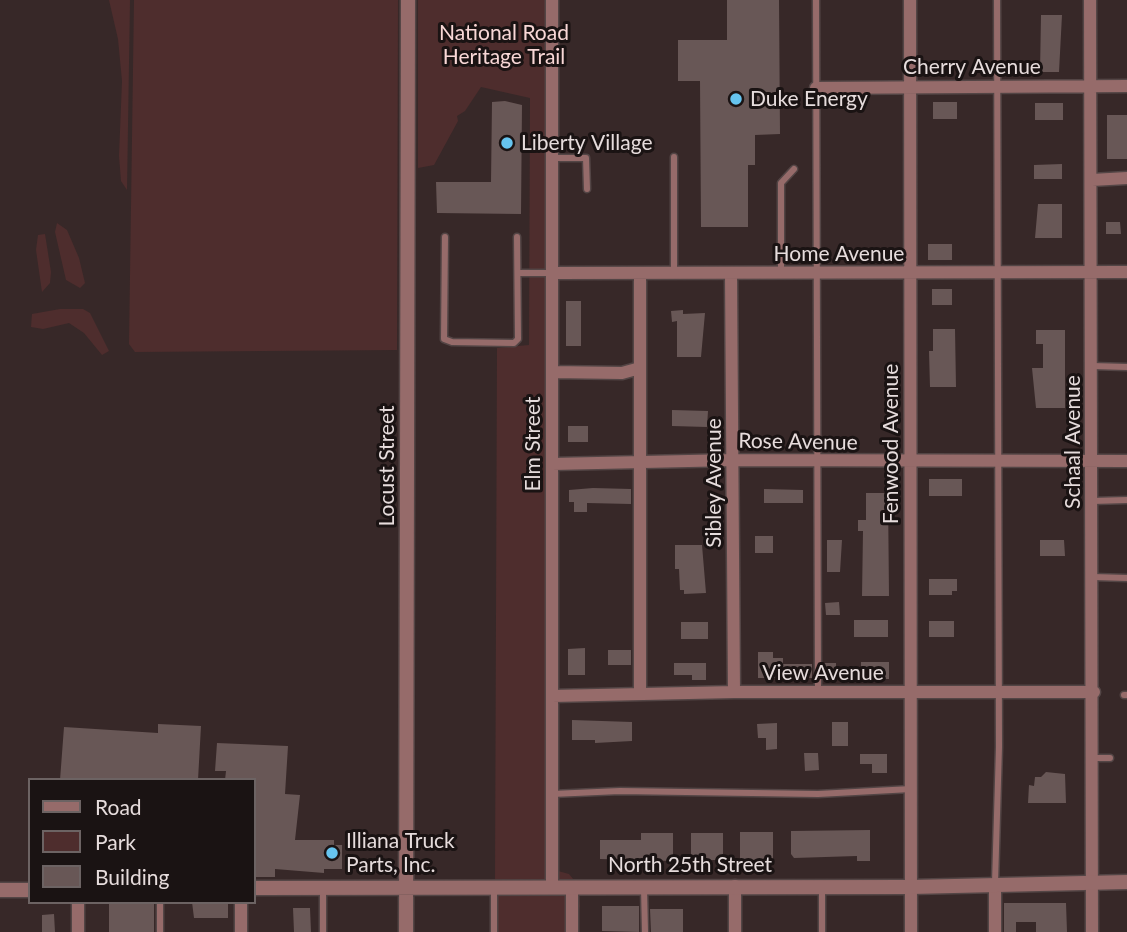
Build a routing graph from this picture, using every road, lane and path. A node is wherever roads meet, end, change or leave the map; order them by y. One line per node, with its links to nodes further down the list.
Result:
1 (408, 0): 61 (street, Locust Street)
2 (552, 0): 13 (street, Elm Street)
3 (816, 0): 11 (lane)
4 (910, 0): 10 (street, Fenwood Avenue)
5 (996, 0): 7 (lane)
6 (1090, 0): 8 (street, Schaal Avenue)
7 (997, 86): 8 (street, Cherry Avenue); 10 (street, Cherry Avenue); 25 (lane)
8 (1090, 86): 9 (street, Cherry Avenue); 16 (street, Schaal Avenue)
9 (1127, 86)
10 (911, 87): 11 (street, Cherry Avenue); 24 (street, Fenwood Avenue)
11 (816, 88): 29 (lane)
12 (674, 157): 30 (lane)
13 (552, 158): 17 (lane); 23 (street, Elm Street)
14 (794, 169): 28 (lane)
15 (1127, 178): 16 (street)
16 (1092, 180): 20 (street, Schaal Avenue)
17 (587, 189)
18 (445, 237): 22 (lane)
19 (517, 237): 22 (lane)
20 (1091, 272): 21 (street, Home Avenue); 25 (street, Home Avenue); 31 (street, Schaal Avenue)
21 (1127, 272)
22 (518, 273): 23 (lane)
23 (552, 273): 26 (street, Home Avenue); 34 (street, Elm Street)
24 (909, 273): 25 (street, Home Avenue); 29 (street, Home Avenue); 40 (street, Fenwood Avenue)
25 (998, 273): 41 (lane)
26 (640, 274): 30 (street, Home Avenue); 33 (street)
27 (731, 274): 28 (street, Home Avenue); 30 (street, Home Avenue); 35 (street, Sibley Avenue)
28 (781, 274): 29 (street, Home Avenue)
29 (818, 274): 39 (lane)
30 (674, 275)
31 (1092, 366): 32 (lane); 36 (street, Schaal Avenue)
32 (1127, 367)
33 (640, 368): 34 (street); 38 (street)
34 (552, 372): 42 (street, Elm Street)
35 (734, 460): 38 (street, Rose Avenue); 39 (street, Rose Avenue); 47 (street, Sibley Avenue)
36 (1092, 461): 37 (street, Rose Avenue); 41 (street, Rose Avenue); 44 (street, Schaal Avenue)
37 (1127, 461)
38 (641, 462): 42 (street, Rose Avenue); 52 (street)
39 (818, 462): 40 (street, Rose Avenue); 48 (lane)
40 (910, 462): 41 (street, Rose Avenue); 49 (street, Fenwood Avenue)
41 (998, 462): 50 (lane)
42 (552, 464): 53 (street, Elm Street)
43 (1127, 500): 44 (lane)
44 (1092, 501): 45 (street, Schaal Avenue)
45 (1093, 577): 46 (lane); 51 (street, Schaal Avenue)
46 (1127, 578)
47 (734, 692): 48 (street, View Avenue); 52 (street, View Avenue)
48 (818, 692): 49 (street, View Avenue)
49 (911, 692): 50 (street, View Avenue); 56 (street, Fenwood Avenue)
50 (998, 692): 51 (street, View Avenue); 60 (lane)
51 (1094, 692): 54 (street, Schaal Avenue)
52 (640, 694): 53 (street, View Avenue)
53 (552, 696): 57 (street, Elm Street)
54 (1093, 758): 55 (lane); 58 (street, Schaal Avenue)
55 (1110, 758)
56 (911, 789): 57 (lane); 69 (street, Fenwood Avenue)
57 (552, 794): 67 (street, Elm Street)
58 (1093, 883): 59 (street, North 25th Street); 60 (street, North 25th Street); 88 (street, Schaal Avenue)
59 (1127, 883)
60 (995, 885): 69 (street, North 25th Street); 87 (street)
61 (407, 886): 65 (street, North 25th Street); 66 (street, North 25th Street); 80 (street, Locust Street)
62 (644, 886): 63 (street, North 25th Street); 68 (street, North 25th Street); 83 (lane)
63 (735, 886): 64 (street, North 25th Street); 84 (street)
64 (822, 886): 69 (street, North 25th Street); 85 (lane)
65 (323, 887): 70 (street, North 25th Street); 79 (lane)
66 (494, 887): 67 (street, North 25th Street); 81 (lane)
67 (552, 887): 68 (street, North 25th Street)
68 (572, 887): 82 (street)
69 (911, 887): 86 (street, Fenwood Avenue)
70 (256, 888)
71 (0, 890): 72 (street)
72 (28, 890)
73 (78, 904): 76 (street)
74 (160, 904): 77 (lane)
75 (241, 904): 78 (street)
76 (78, 932)
77 (160, 932)
78 (241, 932)
79 (323, 932)
80 (407, 932)
81 (494, 932)
82 (572, 932)
83 (645, 932)
84 (735, 932)
85 (821, 932)
86 (911, 932)
87 (995, 932)
88 (1092, 932)

